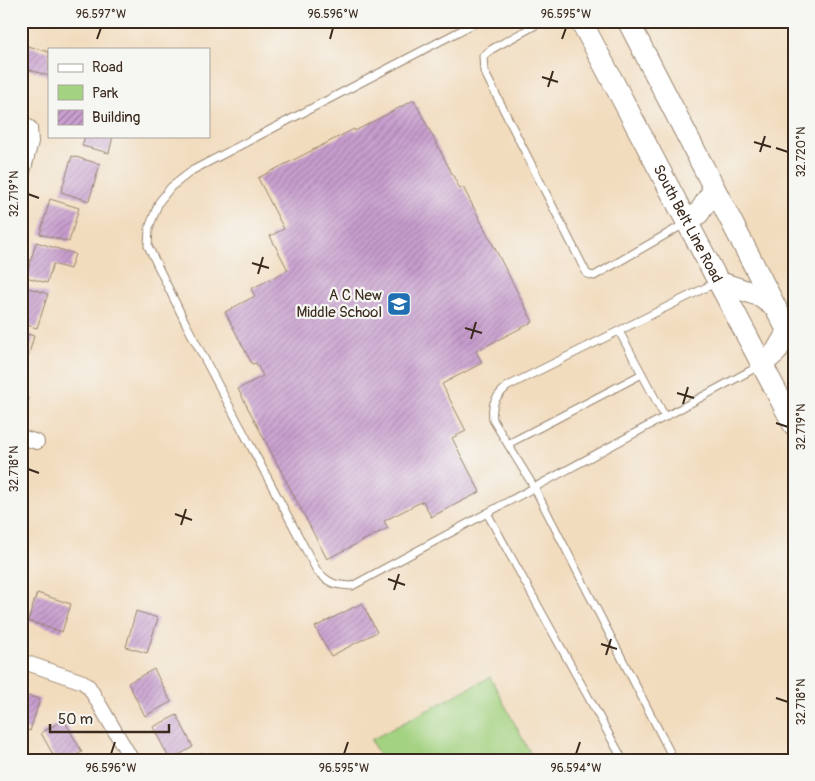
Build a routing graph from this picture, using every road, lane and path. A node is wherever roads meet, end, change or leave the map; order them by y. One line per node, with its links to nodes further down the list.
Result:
1 (478, 21): 21 (lane)
2 (543, 21): 8 (lane)
3 (582, 21): 8 (main road, South Belt Line Road)
4 (628, 21): 7 (main road)
5 (21, 122): 6 (street)
6 (21, 178)
7 (714, 189): 8 (main road); 10 (main road)
8 (687, 222): 9 (main road, South Belt Line Road)
9 (718, 282): 10 (main road); 11 (lane); 13 (main road, South Belt Line Road)
10 (775, 307): 12 (main road)
11 (619, 331): 14 (lane); 19 (lane)
12 (791, 337): 13 (main road)
13 (762, 364): 15 (lane); 16 (main road, South Belt Line Road)
14 (642, 374): 15 (lane); 19 (lane)
15 (665, 417): 20 (lane)
16 (794, 425)
17 (21, 437): 18 (street)
18 (37, 442)
19 (508, 444): 20 (lane)
20 (534, 487): 21 (lane); 25 (lane)
21 (487, 513): 24 (lane)
22 (21, 661): 23 (street)
23 (132, 760)
24 (623, 760)
25 (674, 760)

